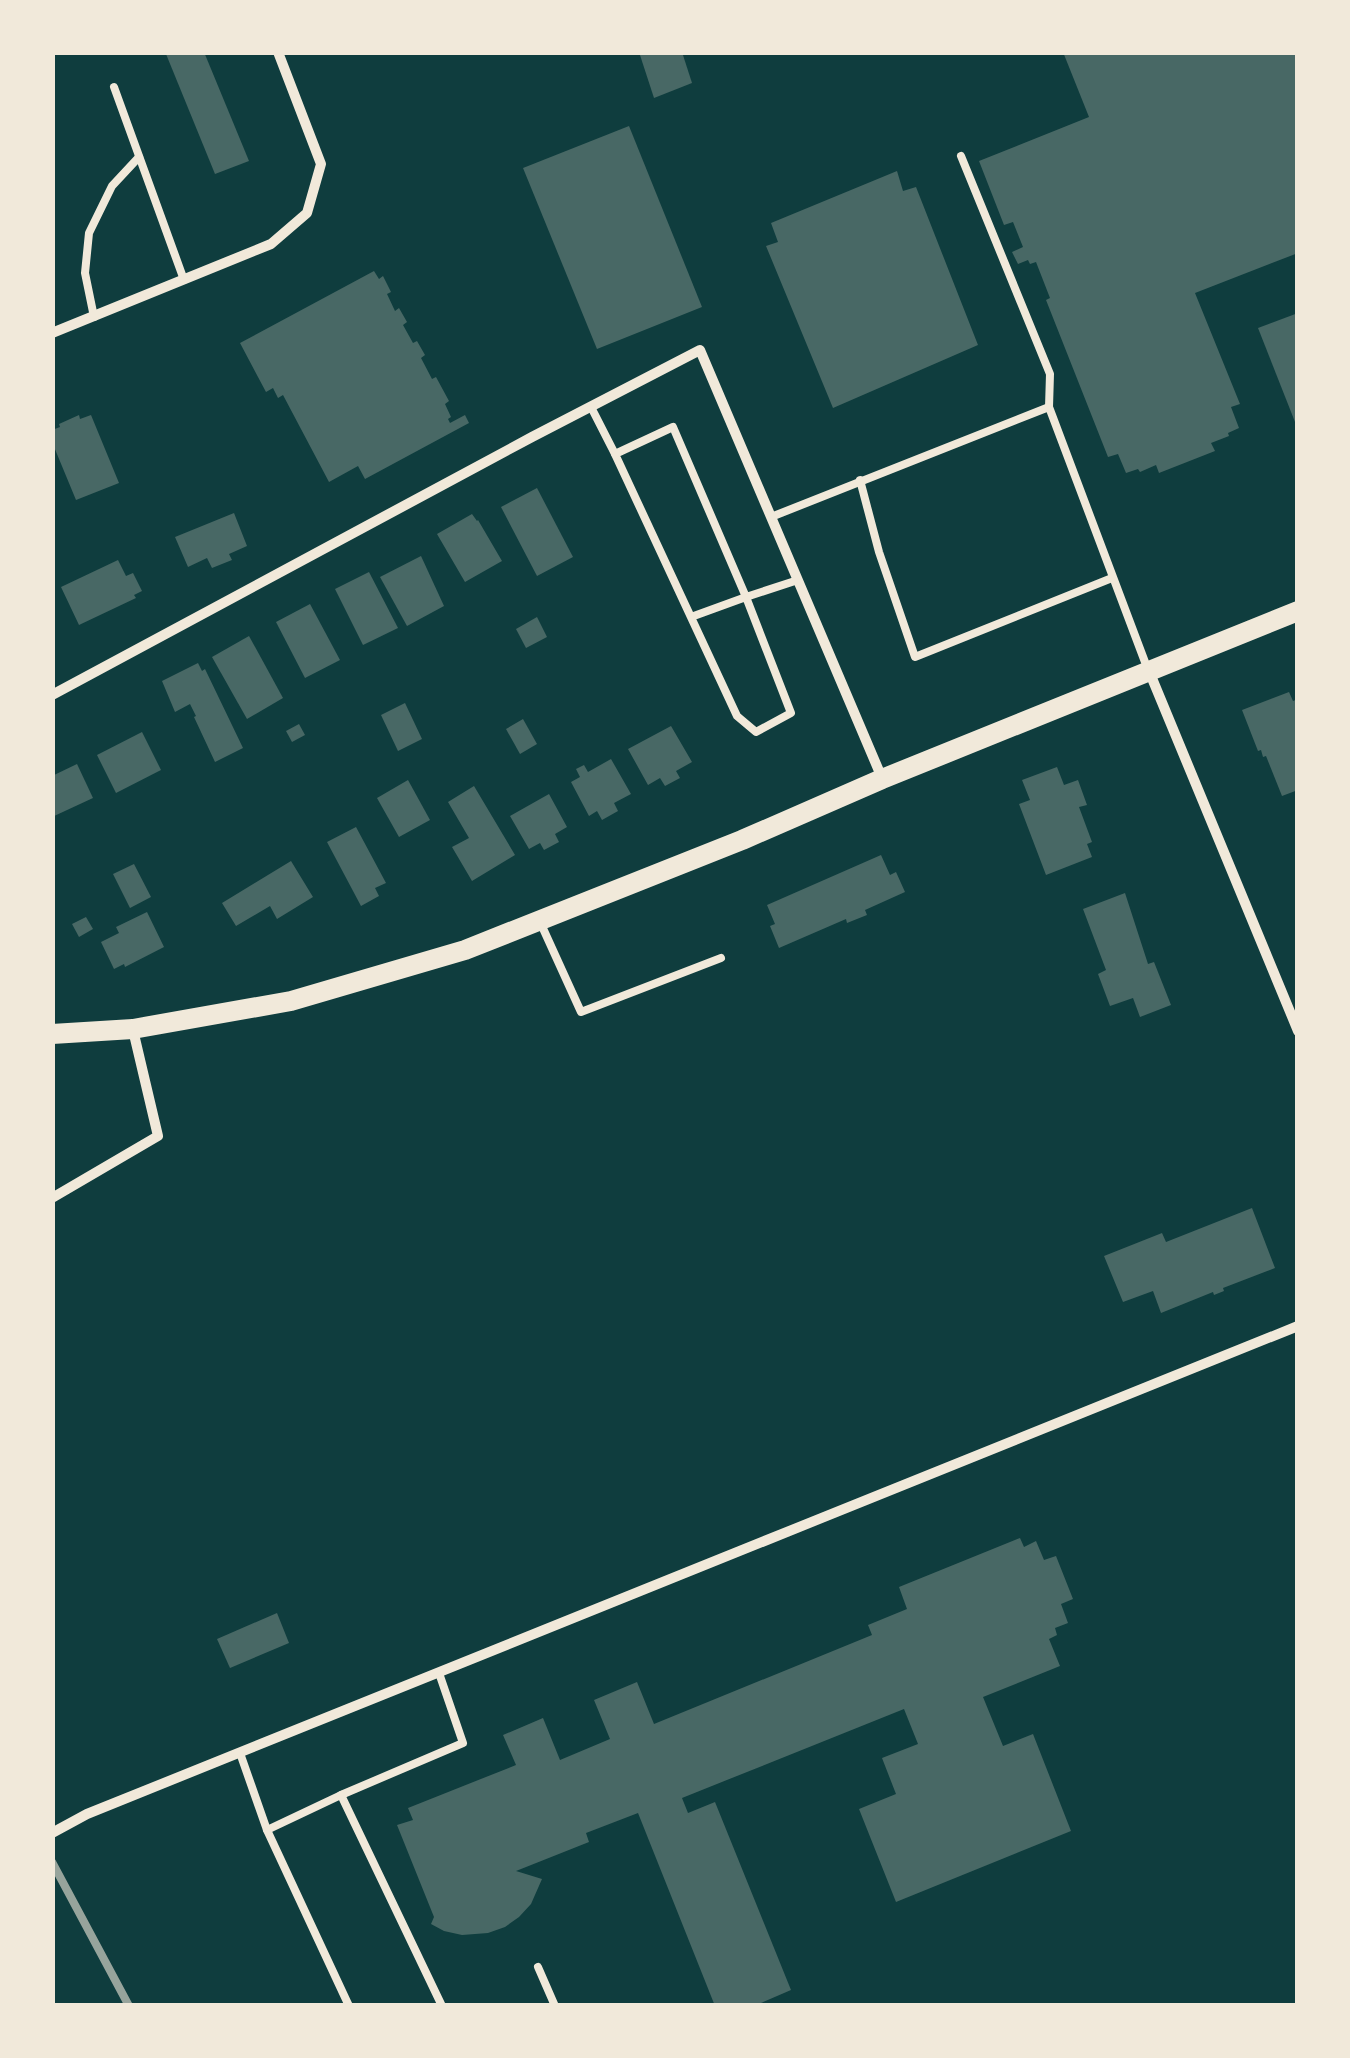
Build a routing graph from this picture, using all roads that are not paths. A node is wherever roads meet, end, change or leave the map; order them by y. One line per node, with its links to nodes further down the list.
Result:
1 (278, 52): 5 (street)
2 (114, 88): 3 (lane)
3 (139, 156): 5 (lane); 6 (lane)
4 (961, 156): 9 (lane)
5 (184, 280): 6 (street)
6 (94, 317): 7 (street)
7 (52, 334)
8 (591, 406): 10 (lane); 12 (street); 19 (street)
9 (1048, 407): 11 (lane); 13 (lane)
10 (615, 454): 15 (lane); 17 (lane)
11 (860, 480): 12 (lane); 13 (lane)
12 (771, 517): 14 (street)
13 (1112, 578): 18 (lane)
14 (798, 580): 15 (lane); 20 (street)
15 (746, 598): 17 (lane); 17 (lane)
16 (1298, 611): 18 (main road)
17 (691, 617)
18 (1148, 670): 20 (main road); 24 (street)
19 (52, 696)
20 (882, 780): 21 (main road)
21 (539, 920): 22 (lane); 23 (main road)
22 (722, 958)
23 (133, 1029): 25 (main road); 26 (street)
24 (1298, 1031)
25 (52, 1034)
26 (54, 1192)
27 (1298, 1326): 28 (street)
28 (439, 1672): 29 (street); 30 (lane)
29 (240, 1753): 31 (lane); 32 (street)
30 (341, 1795): 31 (lane); 35 (lane)
31 (267, 1830): 34 (lane)
32 (52, 1832)
33 (538, 1967): 36 (lane)
34 (350, 2006)
35 (442, 2006)
36 (555, 2006)

